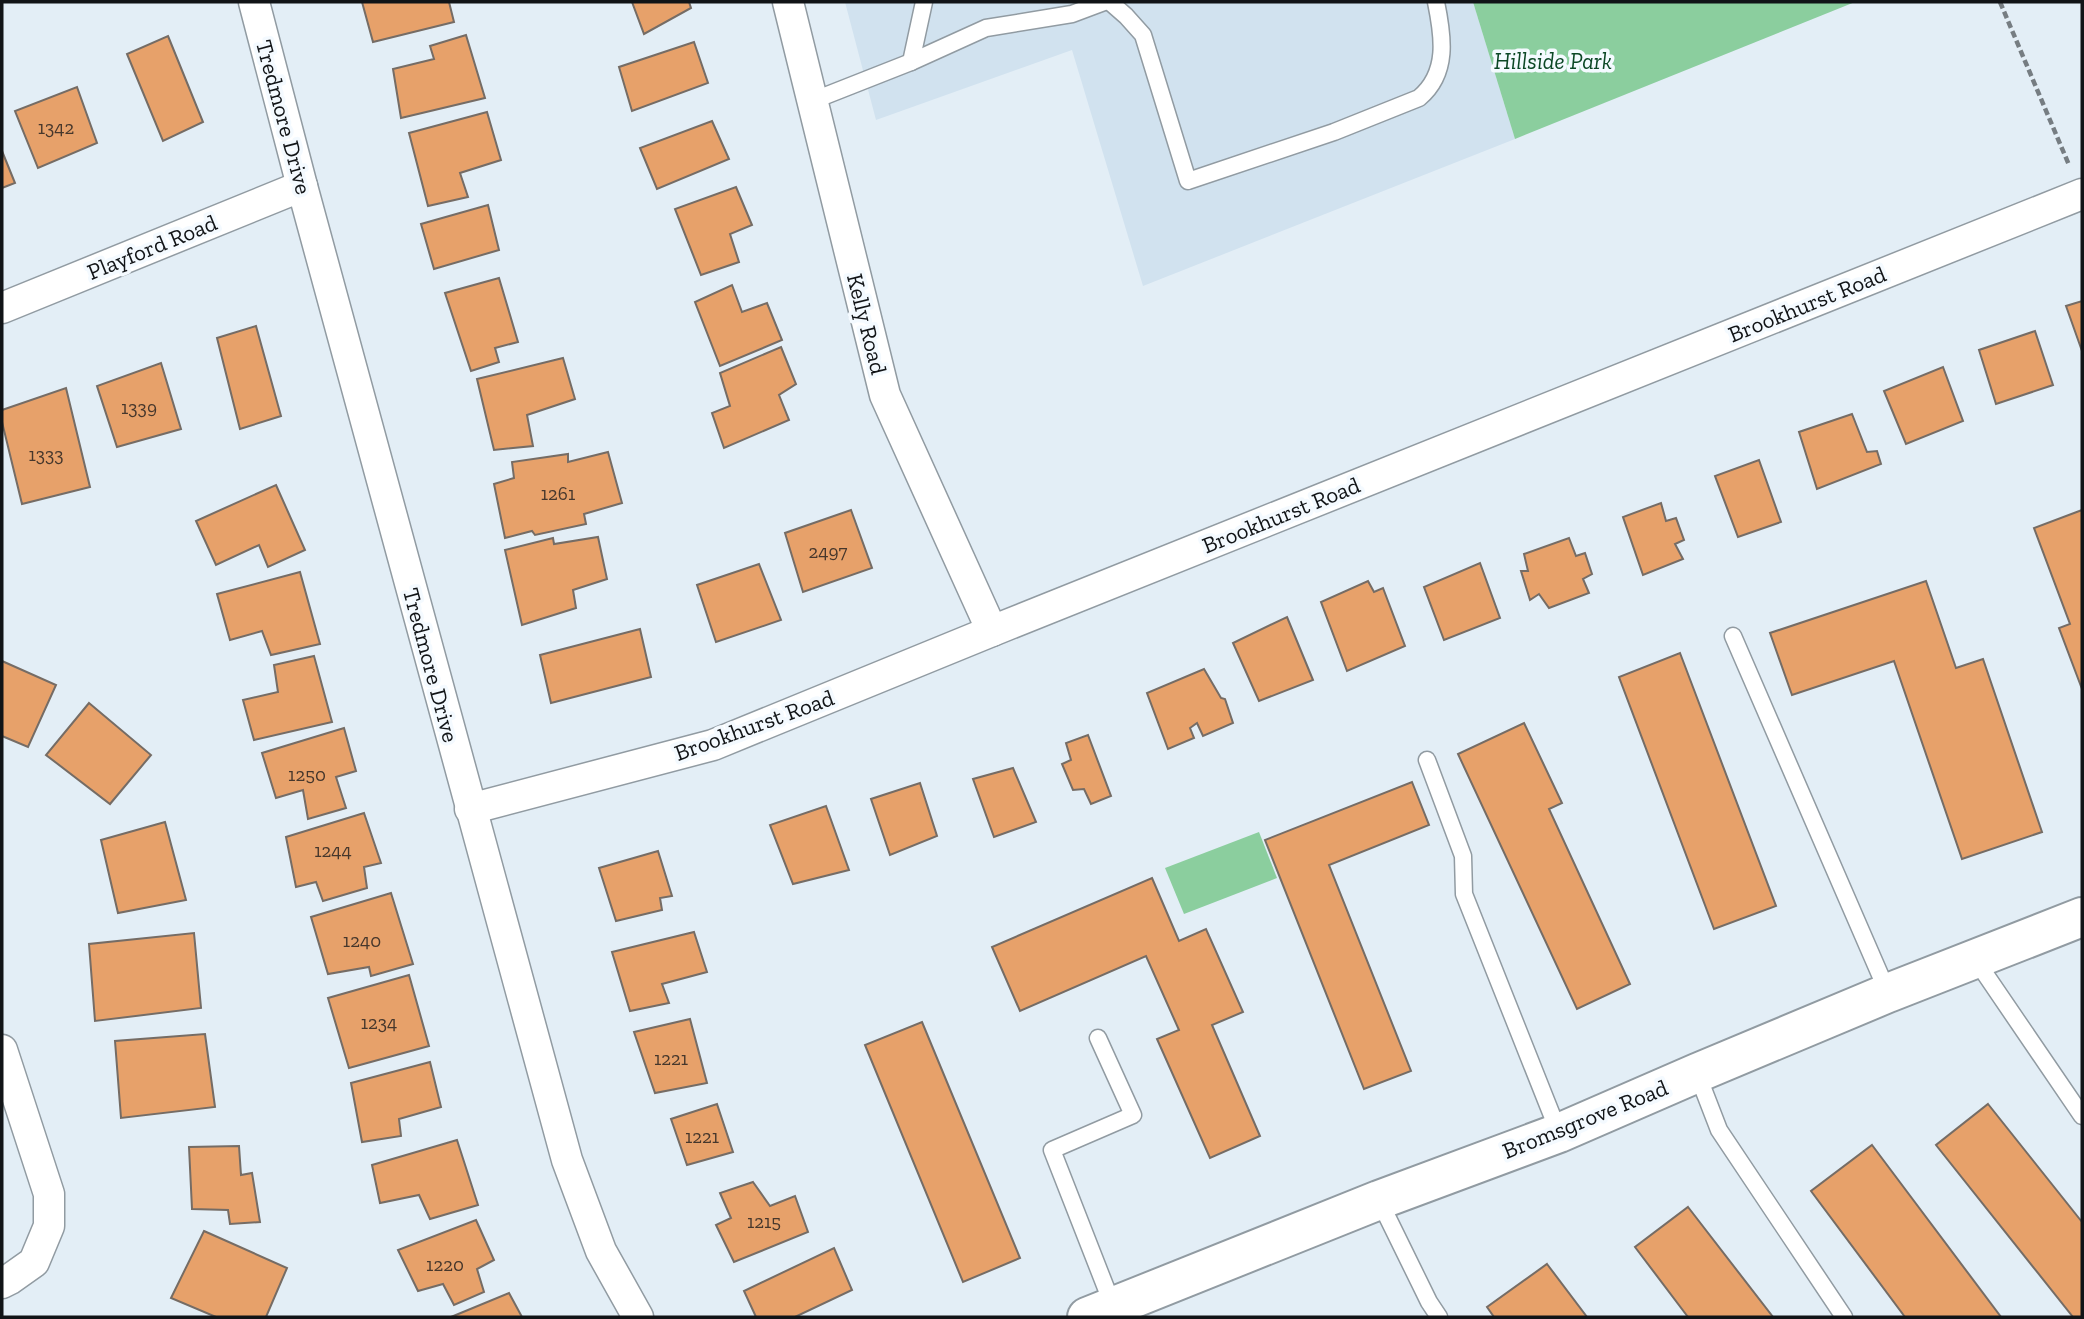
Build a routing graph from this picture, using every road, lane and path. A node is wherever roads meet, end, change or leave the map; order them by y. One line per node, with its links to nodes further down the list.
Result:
1 (254, 2): 9 (street, Tredmore Drive)
2 (788, 2): 8 (street, Kelly Road)
3 (924, 2): 7 (lane)
4 (1107, 2): 5 (lane); 7 (lane)
5 (1436, 2)
6 (2000, 2): 10 (path)
7 (911, 62): 8 (lane)
8 (812, 101): 12 (street, Kelly Road)
9 (302, 186): 11 (street, Playford Road); 15 (street, Tredmore Drive)
10 (2082, 194): 12 (street, Brookhurst Road)
11 (2, 308)
12 (992, 631): 15 (street, Brookhurst Road)
13 (1733, 636): 18 (lane)
14 (1426, 760): 23 (lane)
15 (470, 809): 27 (street, Tredmore Drive)
16 (2082, 917): 17 (street, Bromsgrove Road)
17 (1975, 958): 18 (street, Bromsgrove Road); 22 (lane)
18 (1888, 993): 21 (street, Bromsgrove Road)
19 (1098, 1038): 26 (lane)
20 (2, 1050): 25 (street)
21 (1696, 1073): 23 (street, Bromsgrove Road); 29 (lane)
22 (2082, 1116)
23 (1559, 1133): 24 (street, Bromsgrove Road)
24 (1379, 1200): 26 (street, Bromsgrove Road); 28 (lane)
25 (2, 1283)
26 (1100, 1312)
27 (638, 1317)
28 (1439, 1317)
29 (1843, 1317)

